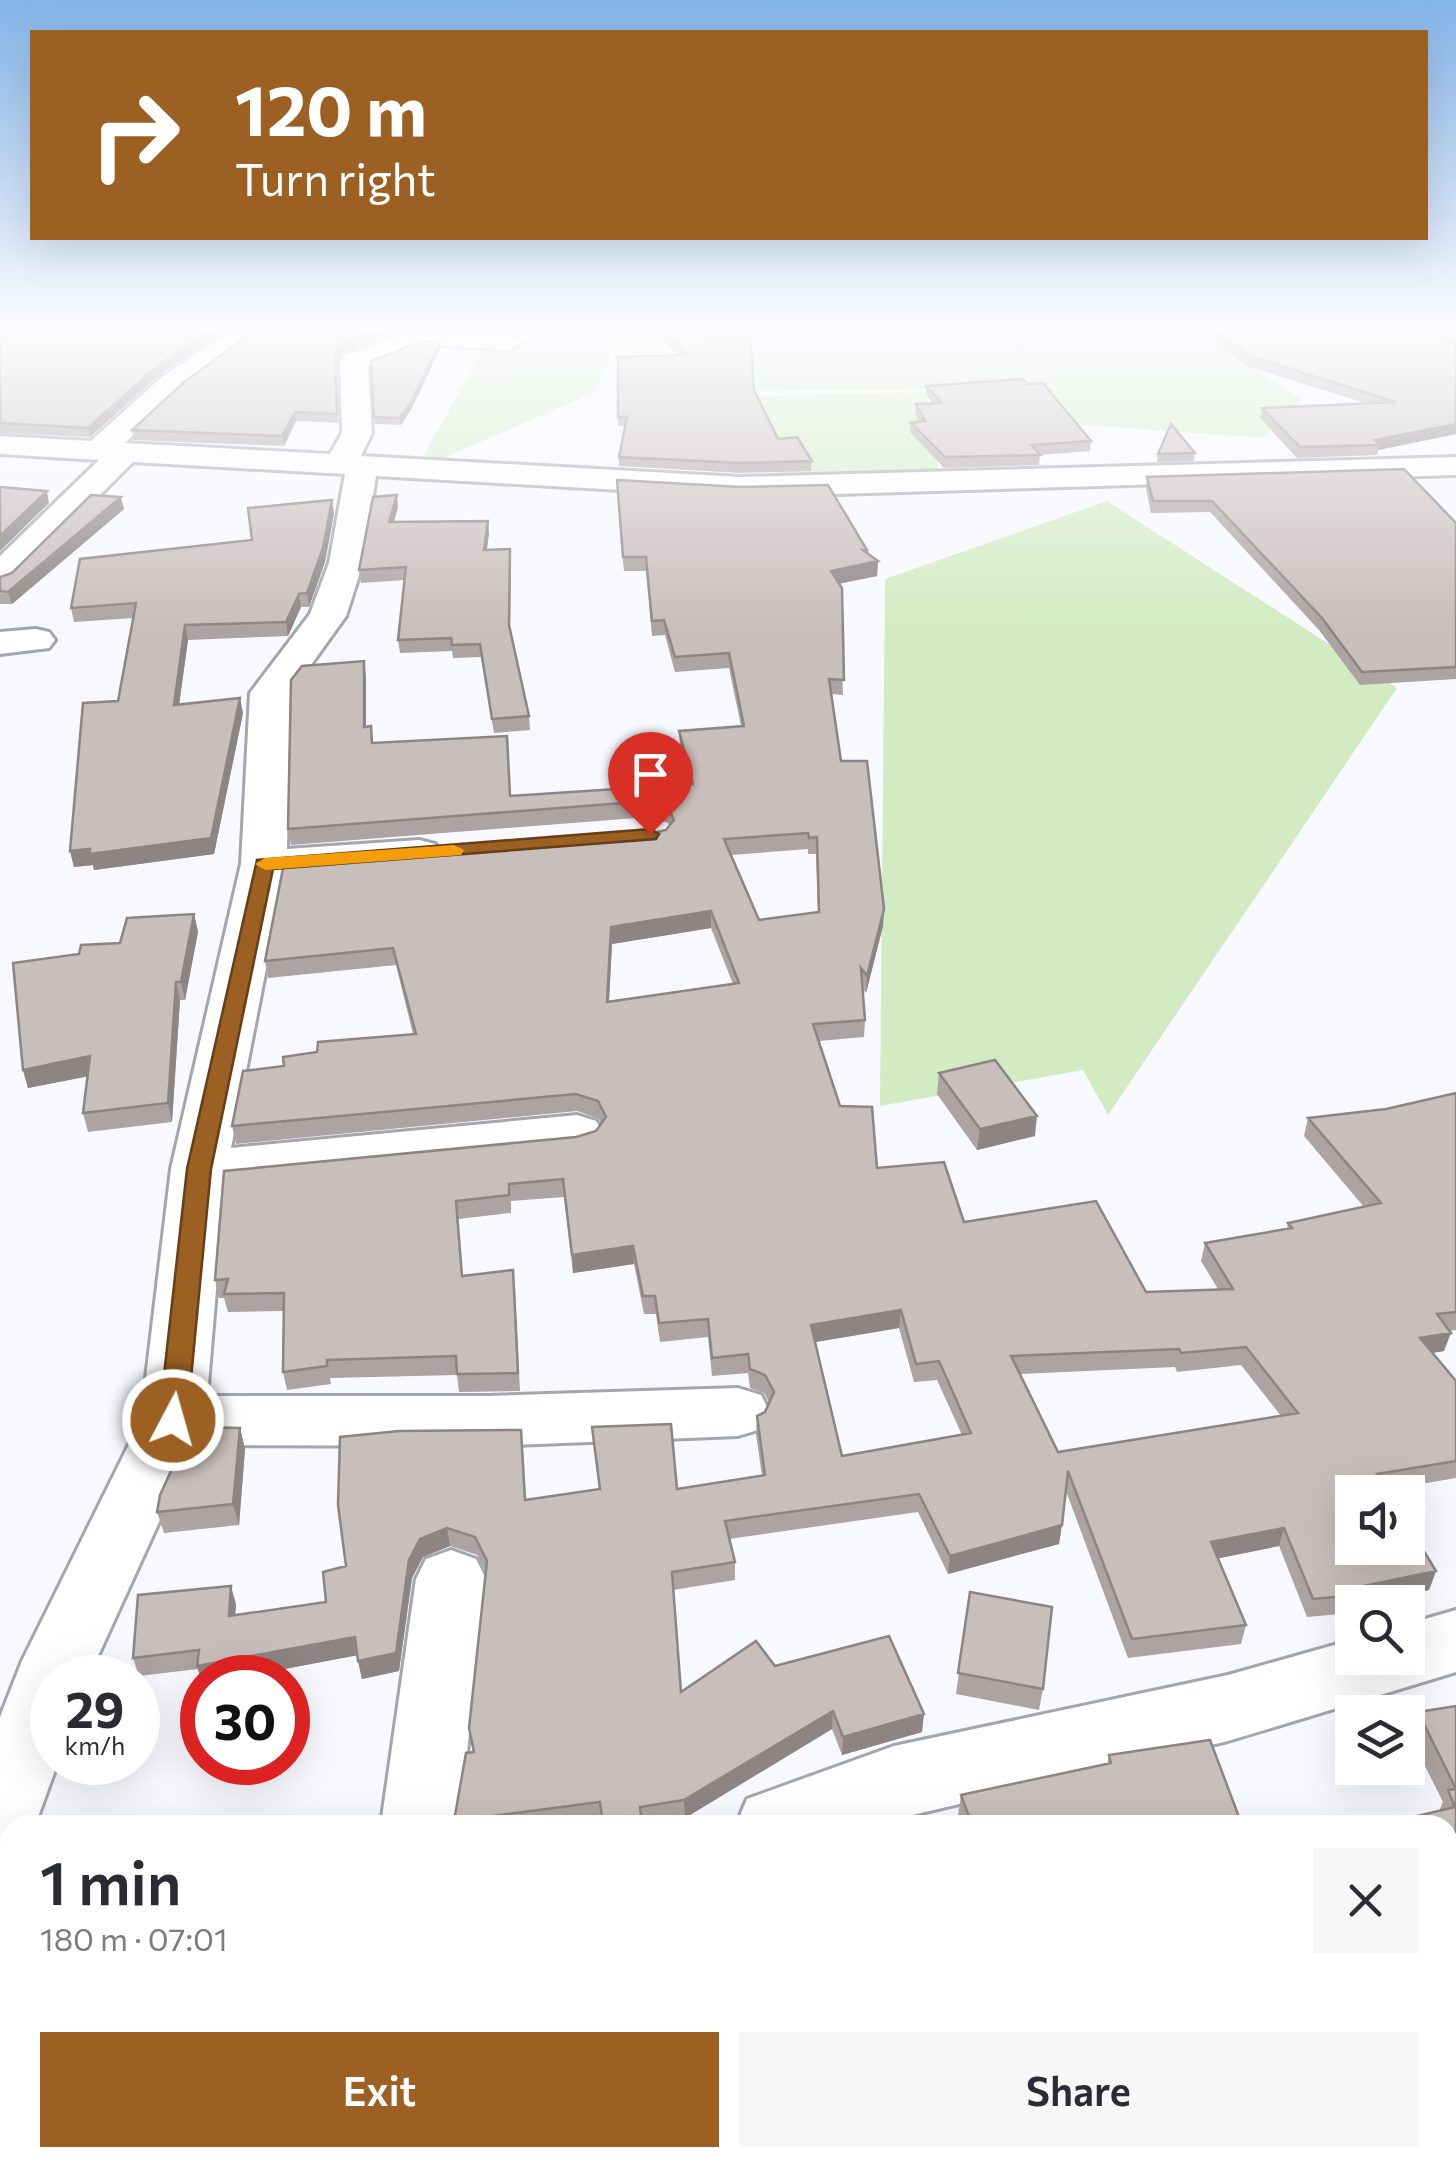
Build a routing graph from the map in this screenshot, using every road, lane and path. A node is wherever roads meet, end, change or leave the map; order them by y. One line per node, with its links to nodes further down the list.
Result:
1 (132, 428): 4 (street)
2 (356, 428): 6 (street)
3 (0, 445): 4 (street)
4 (111, 452): 6 (street); 7 (street)
5 (1456, 466): 6 (street)
6 (351, 467): 9 (street)
7 (0, 576)
8 (452, 850): 9 (street)
9 (264, 864): 11 (street)
10 (577, 1133): 11 (street)
11 (199, 1169): 13 (street)
12 (738, 1412): 13 (street)
13 (173, 1420): 19 (street)
14 (451, 1579): 20 (street)
15 (1456, 1641): 16 (street)
16 (1425, 1650)
17 (1342, 1675): 18 (street)
18 (902, 1803): 21 (street)
19 (0, 1815)
20 (421, 1815)
21 (832, 1815)

